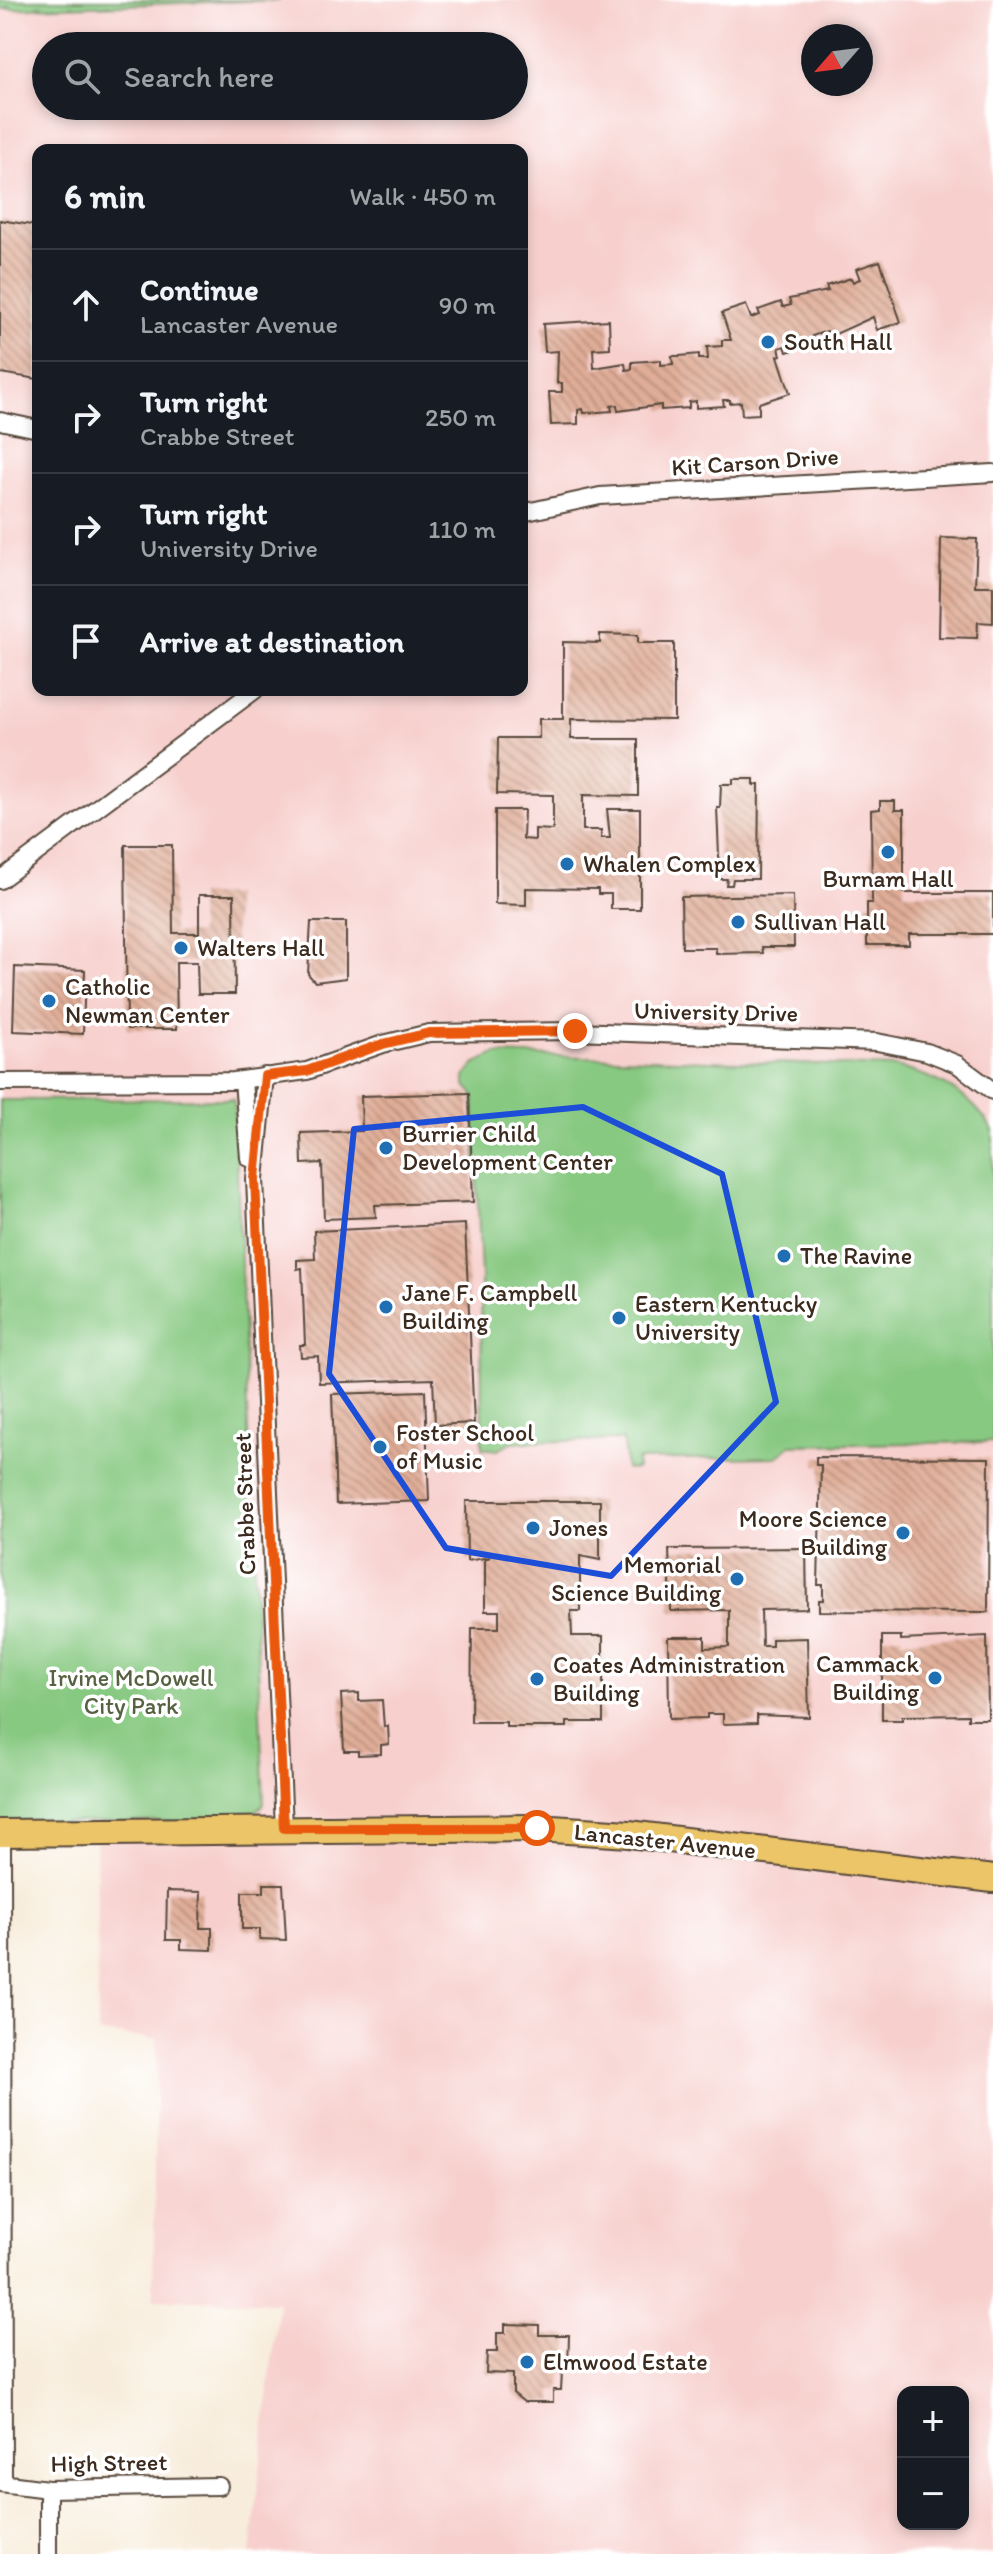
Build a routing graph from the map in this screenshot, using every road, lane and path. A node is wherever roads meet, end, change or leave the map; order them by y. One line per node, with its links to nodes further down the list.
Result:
1 (0, 421): 2 (street)
2 (32, 428)
3 (993, 473): 4 (street, Kit Carson Drive)
4 (528, 512)
5 (247, 696): 6 (street)
6 (0, 880)
7 (265, 1076): 8 (street, University Drive); 10 (street, University Drive); 11 (street, Crabbe Street)
8 (243, 1080): 9 (street, University Drive); 11 (street, Crabbe Street)
9 (0, 1082)
10 (993, 1091)
11 (255, 1179): 12 (street, Crabbe Street)
12 (284, 1828): 13 (main road, Lancaster Avenue); 14 (main road, Lancaster Avenue)
13 (1, 1833): 15 (street)
14 (993, 1879)
15 (1, 2483): 17 (street, High Street)
16 (219, 2486): 17 (street, High Street)
17 (48, 2489): 18 (street)
18 (48, 2554)

